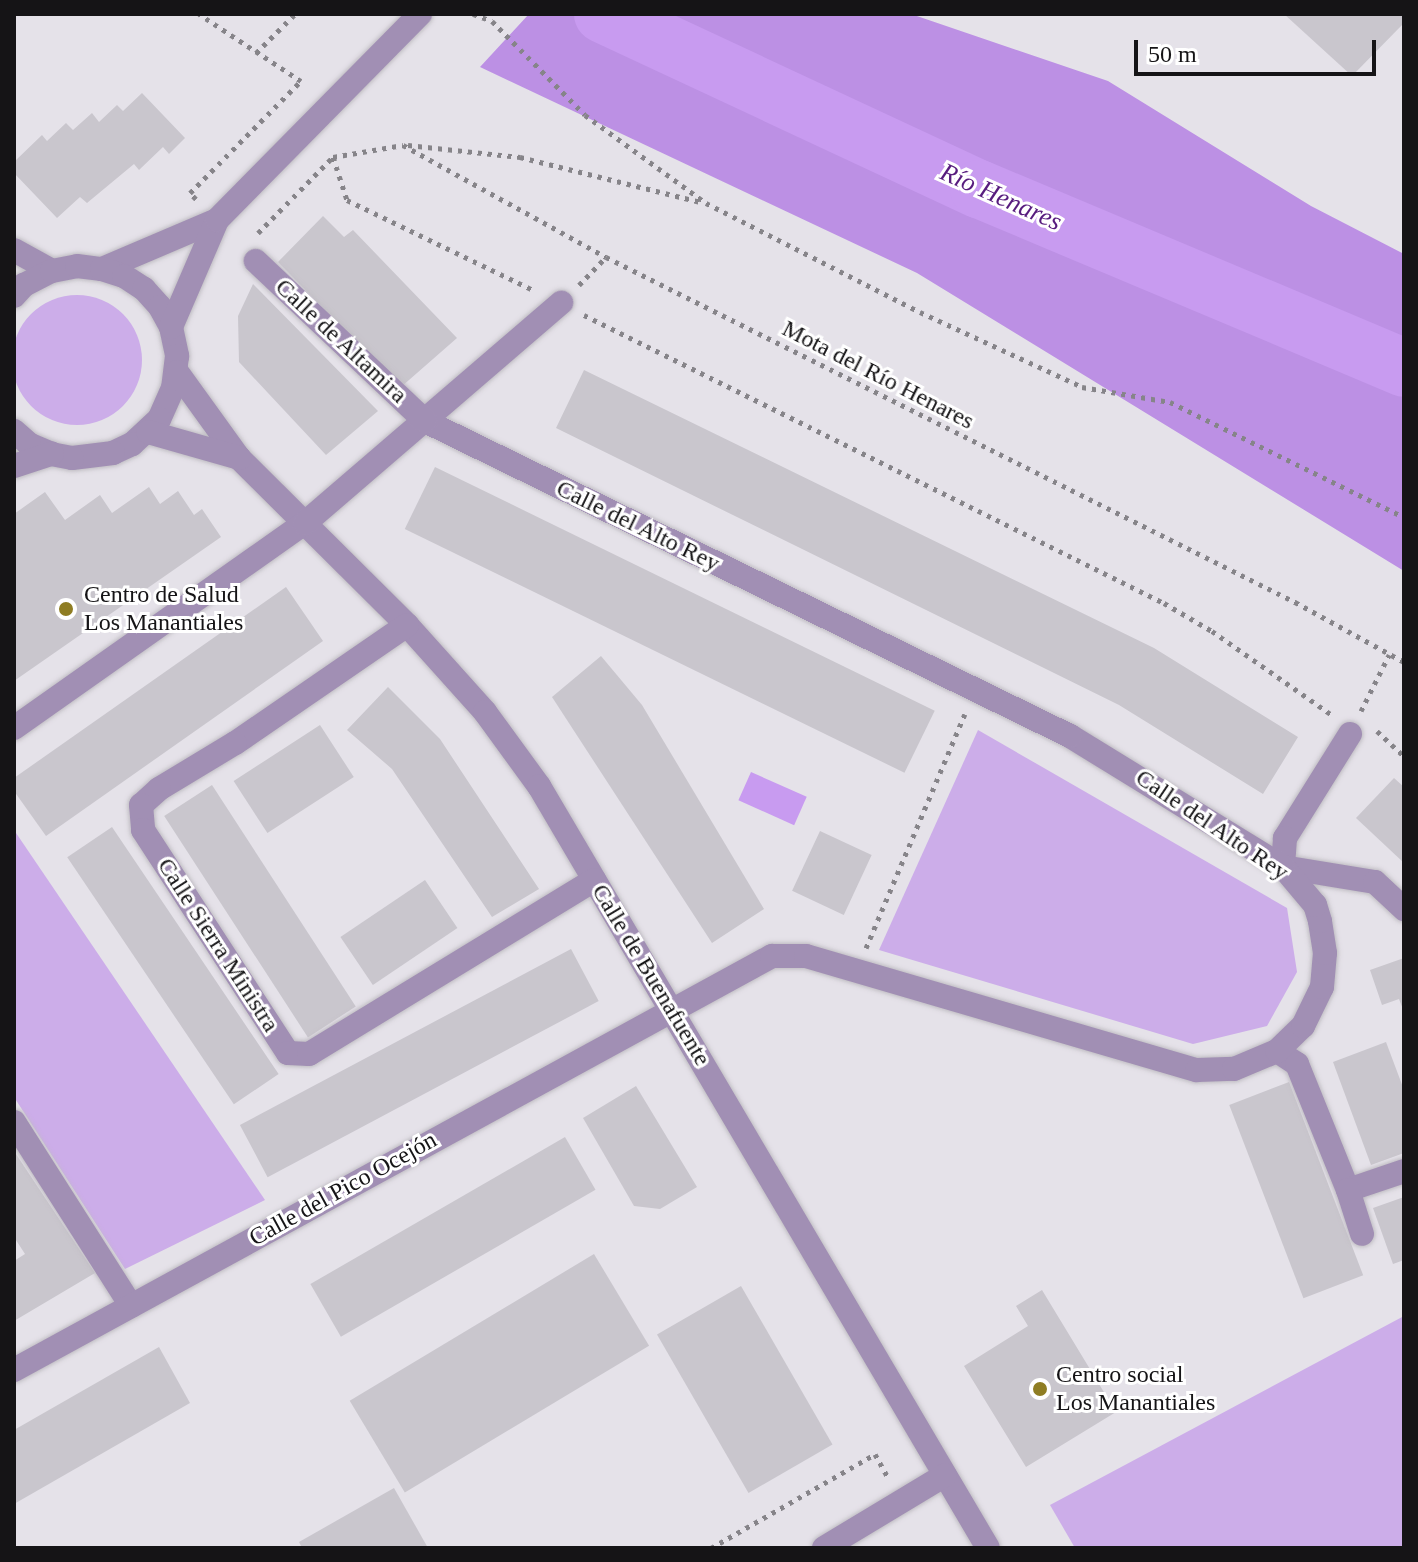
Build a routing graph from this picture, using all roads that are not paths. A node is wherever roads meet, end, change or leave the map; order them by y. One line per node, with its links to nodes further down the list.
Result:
1 (420, 14): 2 (street)
2 (217, 220): 5 (street); 9 (street)
3 (14, 250): 6 (street)
4 (256, 261): 11 (street, Calle de Altamira)
5 (102, 269): 6 (street); 9 (street)
6 (52, 271): 7 (street)
7 (14, 296)
8 (561, 303): 11 (street, Calle de Altamira)
9 (171, 327): 10 (street)
10 (177, 372): 13 (street); 15 (street, Calle de Buenafuente)
11 (425, 421): 17 (street, Calle de Altamira); 21 (street, Calle del Alto Rey)
12 (14, 431): 14 (street)
13 (148, 432): 14 (street); 15 (street, Calle de Buenafuente)
14 (52, 454): 16 (street)
15 (239, 458): 17 (street, Calle de Buenafuente)
16 (14, 466)
17 (305, 523): 18 (street, Calle de Buenafuente); 19 (street)
18 (407, 625): 22 (street, Calle de Buenafuente); 22 (street, Calle Sierra Ministra)
19 (14, 728)
20 (1350, 734): 21 (street)
21 (1283, 867): 23 (street); 25 (street, Calle del Alto Rey)
22 (594, 880): 24 (street, Calle de Buenafuente)
23 (1404, 909)
24 (673, 1009): 25 (street, Calle del Alto Rey); 30 (street, Calle del Pico Ocejón); 32 (street, Calle de Buenafuente)
25 (1277, 1051): 28 (street)
26 (14, 1122): 30 (street)
27 (1404, 1171): 28 (street)
28 (1348, 1190): 29 (street)
29 (1362, 1234)
30 (131, 1306): 31 (street, Calle del Pico Ocejón)
31 (14, 1370)
32 (945, 1475): 33 (street); 34 (street, Calle de Buenafuente)
33 (824, 1548)
34 (988, 1548)

